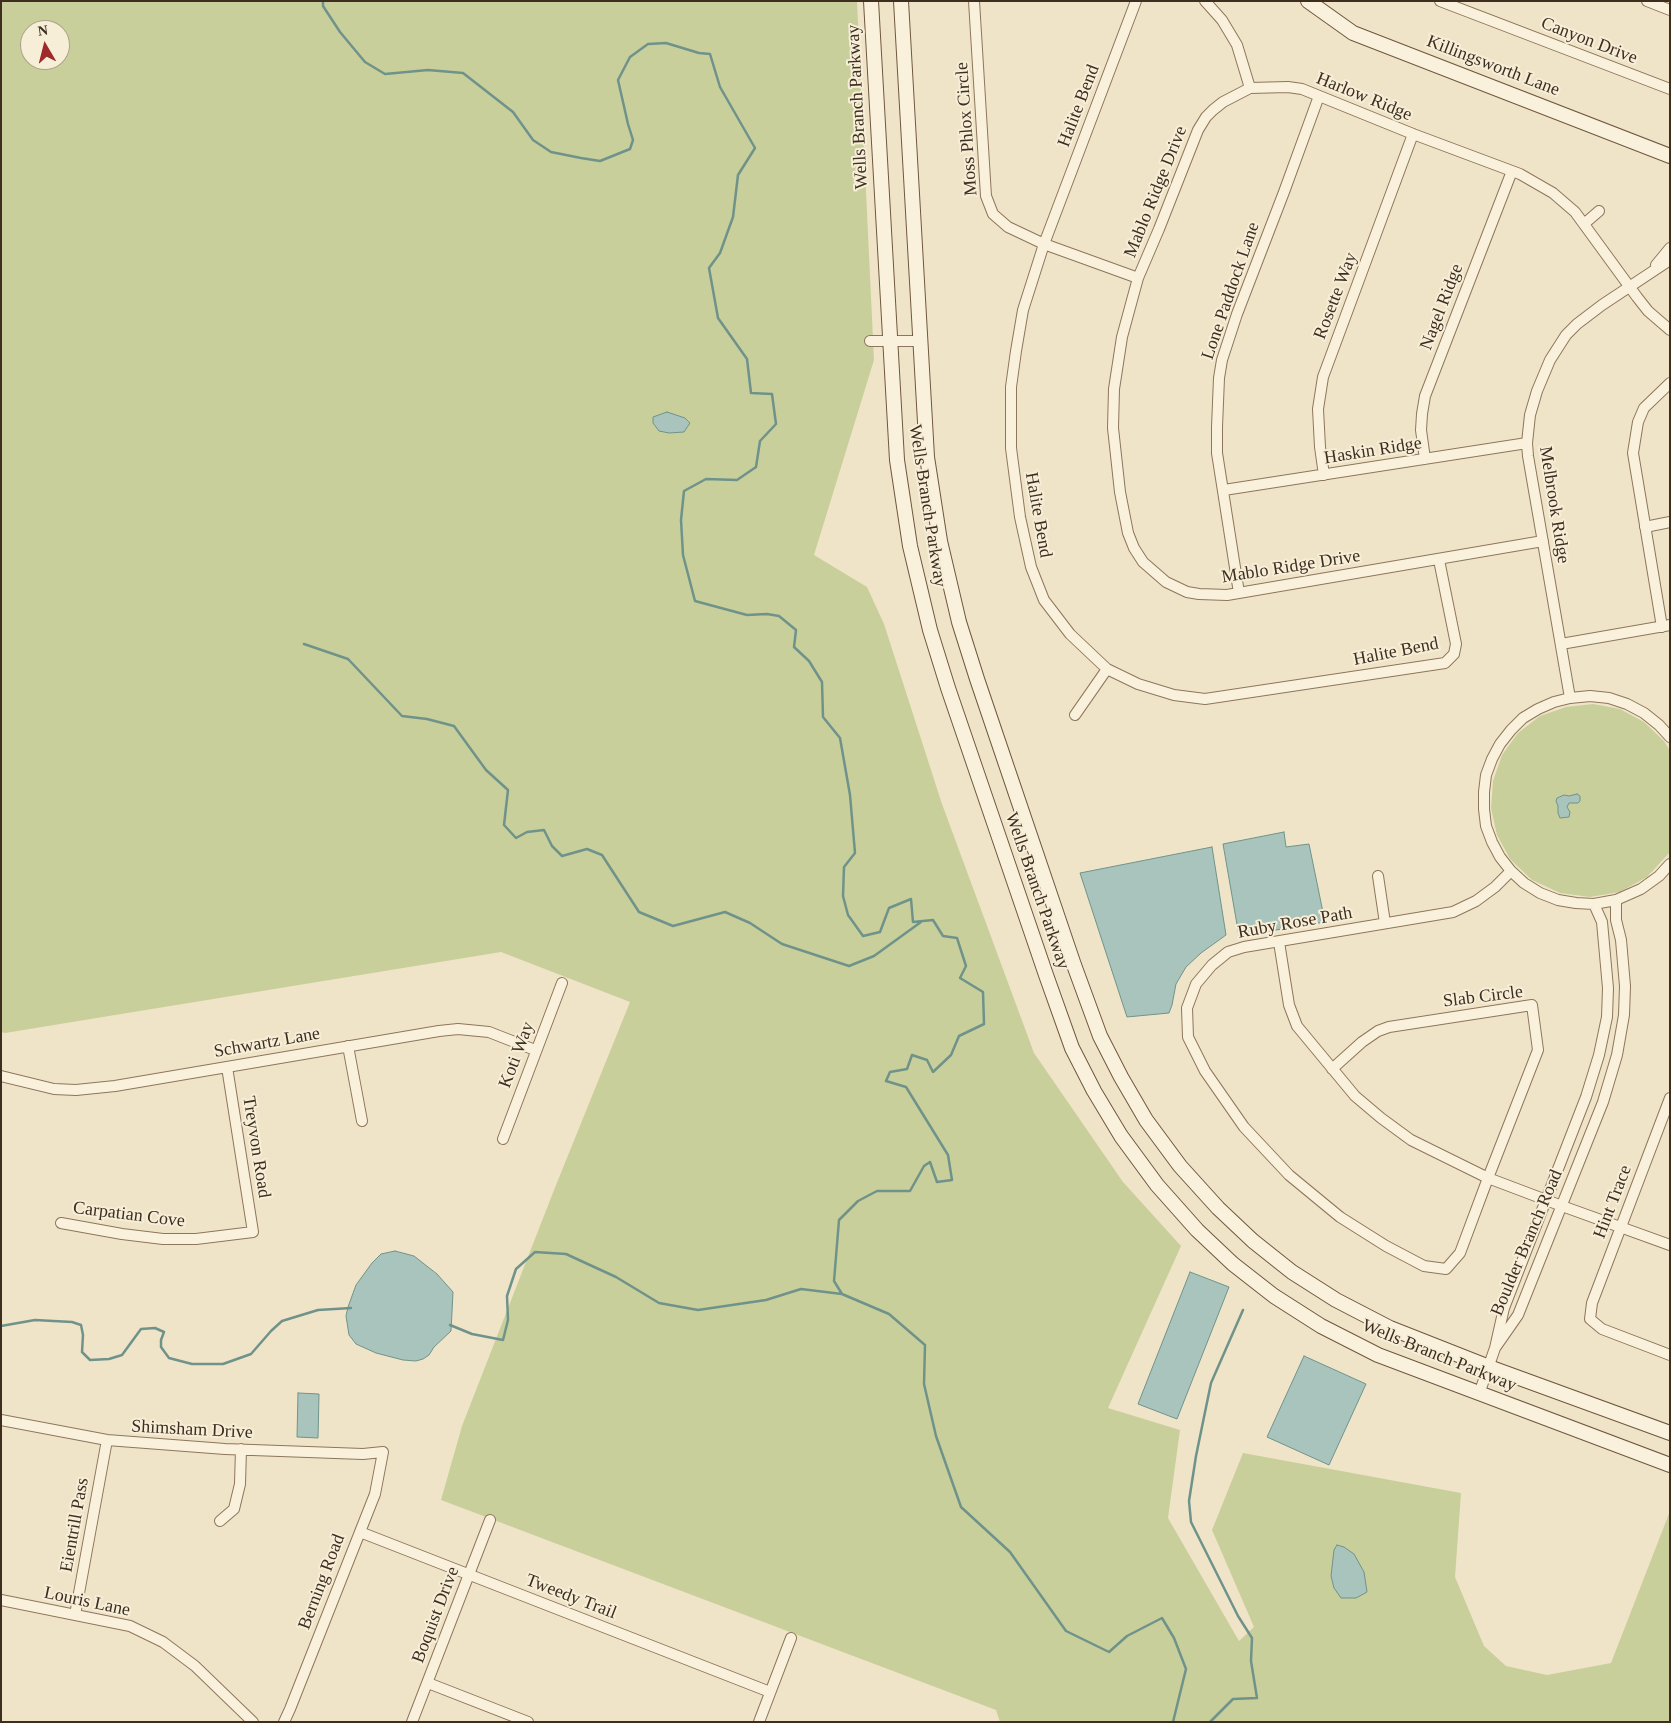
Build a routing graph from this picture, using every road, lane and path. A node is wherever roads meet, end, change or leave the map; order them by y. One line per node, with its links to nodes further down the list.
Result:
1 (871, 1): 26 (street, Wells Branch Parkway)
2 (901, 1): 27 (street, Wells Branch Parkway)
3 (974, 1): 18 (street, Moss Phlox Circle)
4 (1136, 1): 18 (street, Halite Bend)
5 (1205, 1): 10 (street)
6 (1308, 1): 14 (street, Killingsworth Lane)
7 (1440, 1): 11 (street, Canyon Drive)
8 (1647, 1): 9 (street)
9 (1670, 10)
10 (1250, 88): 12 (street, Harlow Ridge); 22 (street, Mablo Ridge Drive)
11 (1670, 89)
12 (1318, 96): 13 (street, Harlow Ridge); 32 (street, Lone Paddock Lane)
13 (1414, 134): 15 (street, Harlow Ridge); 31 (street, Rosette Way)
14 (1670, 156)
15 (1512, 171): 17 (street); 30 (street, Nagel Ridge)
16 (1598, 211): 17 (street)
17 (1584, 224): 23 (street)
18 (1044, 244): 22 (street, Moss Phlox Circle); 40 (street, Halite Bend)
19 (1670, 248): 21 (street, Melbrook Ridge)
20 (1670, 260): 21 (street, Melbrook Ridge)
21 (1646, 274): 23 (street, Melbrook Ridge)
22 (1138, 278): 37 (street, Mablo Ridge Drive)
23 (1629, 286): 24 (street); 29 (street, Melbrook Ridge)
24 (1670, 330)
25 (870, 341): 26 (street)
26 (889, 341): 27 (street); 70 (street, Wells Branch Parkway)
27 (919, 341): 69 (street, Wells Branch Parkway)
28 (1670, 384): 34 (street)
29 (1527, 443): 30 (street, Haskin Ridge); 35 (street, Melbrook Ridge)
30 (1426, 459): 31 (street, Haskin Ridge)
31 (1324, 475): 32 (street, Haskin Ridge)
32 (1224, 490): 37 (street, Lone Paddock Lane)
33 (1670, 522): 34 (street)
34 (1645, 527): 38 (street)
35 (1543, 541): 36 (street, Mablo Ridge Drive); 39 (street, Melbrook Ridge)
36 (1439, 560): 37 (street, Mablo Ridge Drive); 40 (street, Halite Bend)
37 (1239, 593)
38 (1666, 626): 39 (street)
39 (1561, 644): 41 (street, Melbrook Ridge)
40 (1107, 669): 42 (street)
41 (1570, 698): 43 (street); 45 (street)
42 (1075, 715)
43 (1670, 736)
44 (1670, 864): 47 (street)
45 (1511, 871): 48 (street); 49 (street, Ruby Rose Path)
46 (1378, 876): 49 (street)
47 (1616, 900): 48 (street); 62 (street, Boulder Branch Road)
48 (1594, 904): 61 (street, Boulder Branch Road)
49 (1386, 923): 50 (street, Ruby Rose Path)
50 (1279, 942): 55 (street); 60 (street, Ruby Rose Path)
51 (562, 983): 53 (street, Koti Way)
52 (348, 1046): 53 (street, Schwartz Lane); 54 (street, Schwartz Lane); 58 (street)
53 (535, 1050): 59 (street, Koti Way)
54 (227, 1067): 56 (street, Schwartz Lane); 65 (street, Treyvon Road)
55 (1332, 1069): 60 (street); 60 (street, Slab Circle)
56 (1, 1076)
57 (1670, 1098): 64 (street, Hint Trace)
58 (362, 1121)
59 (503, 1139)
60 (1488, 1178): 61 (street)
61 (1545, 1200): 62 (street); 67 (street, Boulder Branch Road)
62 (1562, 1206): 64 (street); 67 (street, Boulder Branch Road)
63 (60, 1223): 65 (street, Carpatian Cove)
64 (1621, 1228): 66 (street); 68 (street, Hint Trace)
65 (253, 1232)
66 (1670, 1245)
67 (1495, 1348): 69 (street)
68 (1670, 1355)
69 (1489, 1367): 70 (street); 72 (street, Wells Branch Parkway)
70 (1479, 1394): 76 (street, Wells Branch Parkway)
71 (1, 1420): 73 (street, Shimsham Drive)
72 (1670, 1433)
73 (107, 1440): 74 (street, Shimsham Drive); 82 (street, Eientrill Pass)
74 (241, 1449): 75 (street, Shimsham Drive); 78 (street)
75 (383, 1452): 79 (street, Berning Road)
76 (1670, 1465)
77 (490, 1520): 80 (street, Boquist Drive)
78 (220, 1521)
79 (360, 1532): 80 (street, Tweedy Trail); 87 (street, Berning Road)
80 (468, 1574): 84 (street, Boquist Drive); 85 (street, Tweedy Trail)
81 (1, 1600): 82 (street, Louris Lane)
82 (75, 1614): 86 (street, Louris Lane)
83 (791, 1638): 85 (street)
84 (428, 1683): 88 (street, Boquist Drive); 89 (street)
85 (770, 1692): 90 (street)
86 (253, 1722)
87 (284, 1722)
88 (412, 1722)
89 (528, 1722)
90 (759, 1722)

